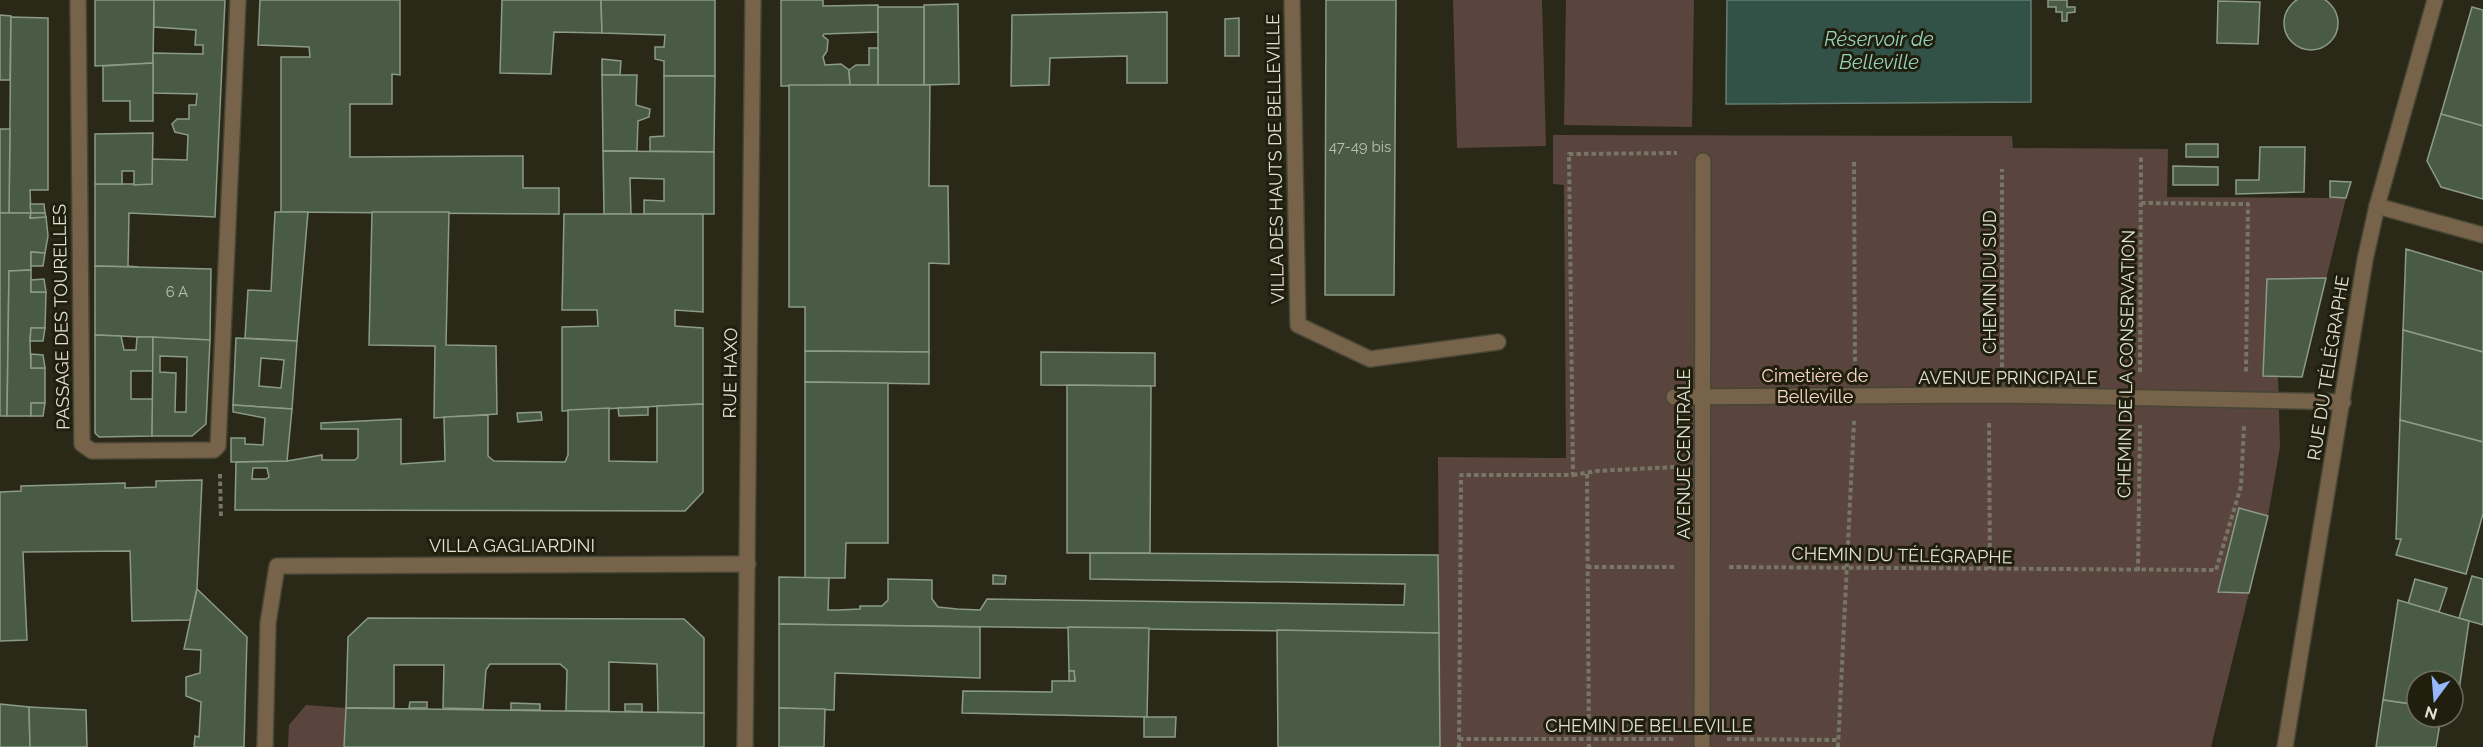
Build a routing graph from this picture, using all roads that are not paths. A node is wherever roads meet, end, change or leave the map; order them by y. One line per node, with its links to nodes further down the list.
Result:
1 (78, 0): 2 (street, PASSAGE DES TOURELLES)
2 (238, 0)
3 (753, 0): 13 (street, RUE HAXO)
4 (1292, 0): 9 (street, VILLA DES HAUTS DE BELLEVILLE)
5 (2435, 0): 7 (street, RUE DU TÉLÉGRAPHE)
6 (1703, 161): 11 (street, AVENUE CENTRALE)
7 (2377, 206): 8 (street); 12 (street, RUE DU TÉLÉGRAPHE)
8 (2483, 235)
9 (1498, 342)
10 (1674, 397): 11 (street, AVENUE PRINCIPALE)
11 (1702, 398): 12 (street, AVENUE PRINCIPALE); 14 (street, AVENUE CENTRALE)
12 (2343, 402): 17 (street, RUE DU TÉLÉGRAPHE)
13 (748, 564): 15 (street, VILLA GAGLIARDINI); 16 (street, RUE HAXO)
14 (1702, 743)
15 (265, 747)
16 (745, 747)
17 (2285, 747)

